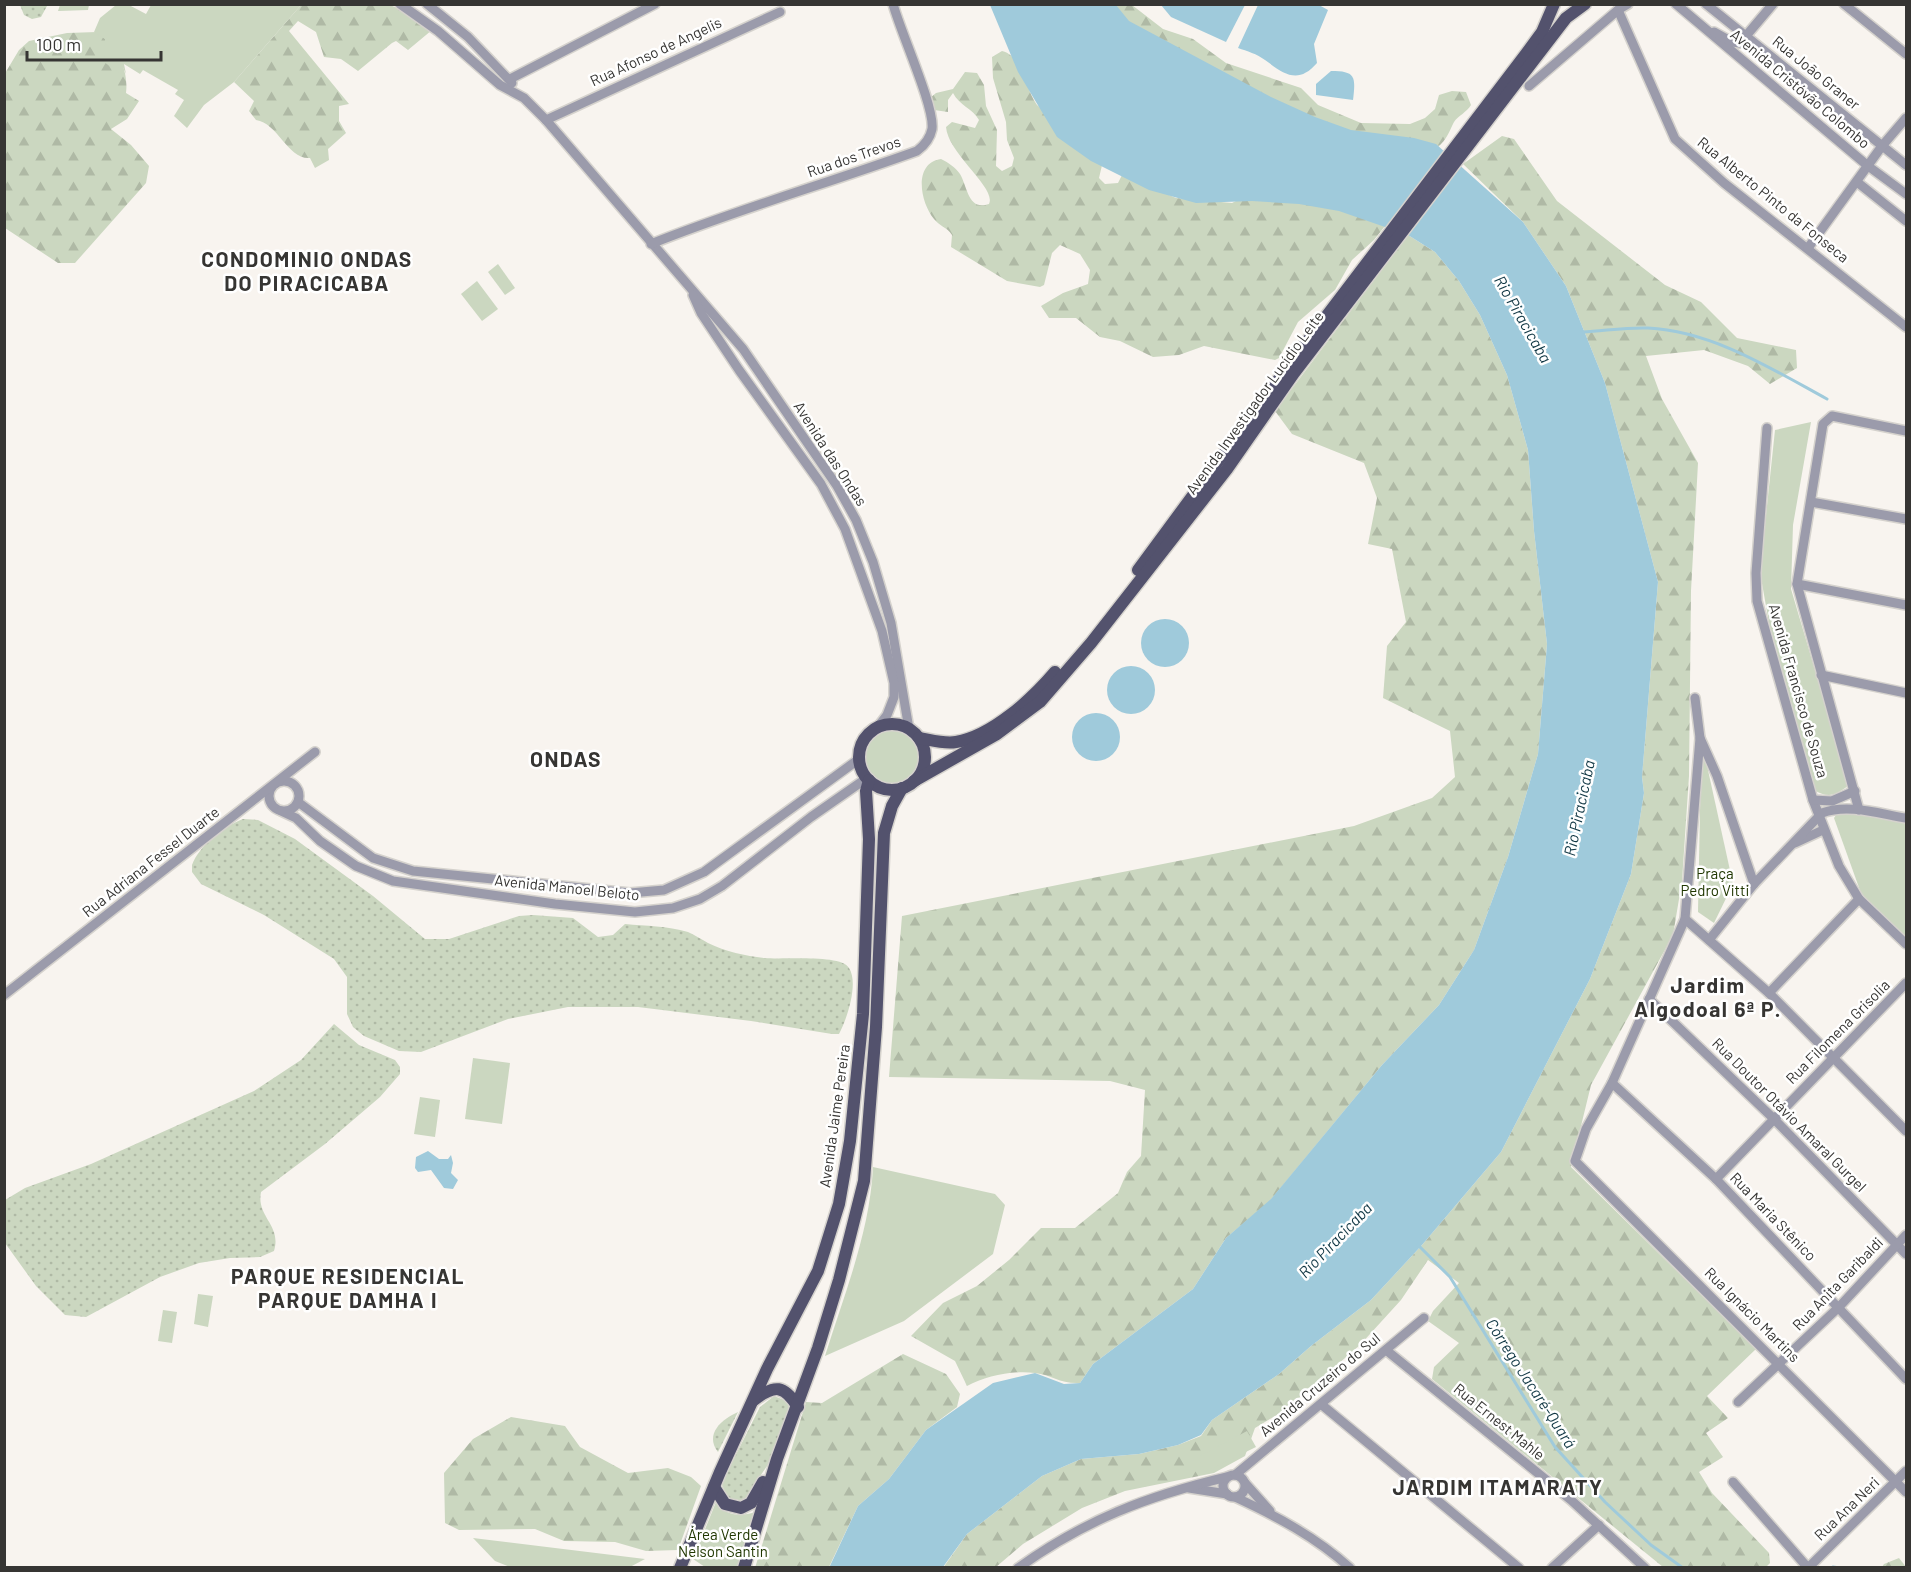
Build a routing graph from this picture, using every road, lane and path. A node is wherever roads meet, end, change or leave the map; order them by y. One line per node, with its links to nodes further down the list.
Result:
1 (400, 4): 17 (street, Avenida das Ondas)
2 (427, 4): 16 (street, Avenida das Ondas)
3 (655, 4): 21 (street)
4 (893, 4): 34 (street, Rua dos Trevos)
5 (1554, 4): 26 (main road, Avenida Investigador Lucídio Leite)
6 (1585, 4): 26 (main road, Avenida Investigador Lucídio Leite)
7 (1628, 4): 12 (street)
8 (1676, 4): 14 (street, Avenida Cristóvão Colombo)
9 (1706, 4): 15 (street, Rua João Graner)
10 (1773, 4): 15 (street)
11 (1844, 4): 18 (street)
12 (1618, 10): 22 (street); 35 (street, Rua Alberto Pinto da Fonseca)
13 (780, 12): 25 (street, Rua Afonso de Angelis)
14 (1701, 26): 15 (street); 29 (street, Avenida Cristóvão Colombo)
15 (1748, 37): 27 (street, Rua João Graner)
16 (476, 45): 17 (street); 19 (street, Avenida das Ondas)
17 (464, 54): 20 (street, Avenida das Ondas)
18 (1906, 54)
19 (486, 57): 20 (street); 21 (street, Avenida das Ondas)
20 (478, 64): 23 (street, Avenida das Ondas)
21 (510, 79): 23 (street, Avenida das Ondas)
22 (1529, 86)
23 (518, 93): 25 (street, Avenida das Ondas)
24 (1906, 118): 27 (street)
25 (546, 120): 34 (street, Avenida das Ondas)
26 (1460, 146): 33 (main road, Avenida Investigador Lucídio Leite)
27 (1882, 146): 28 (street, Rua João Graner); 29 (street)
28 (1906, 165)
29 (1868, 166): 30 (street); 31 (street, Avenida Cristóvão Colombo)
30 (1857, 182): 32 (street); 35 (street)
31 (1906, 194)
32 (1906, 221)
33 (1390, 242): 55 (main road, Avenida Investigador Lucídio Leite); 60 (main road, Avenida Investigador Lucídio Leite)
34 (651, 244): 36 (street, Avenida das Ondas)
35 (1808, 248): 38 (street, Rua Alberto Pinto da Fonseca)
36 (692, 290): 37 (street, Avenida das Ondas); 39 (street, Avenida das Ondas)
37 (701, 313): 39 (street); 40 (street, Avenida das Ondas)
38 (1906, 327)
39 (742, 349): 41 (street, Avenida das Ondas)
40 (739, 370): 41 (street); 46 (street, Avenida das Ondas)
41 (778, 401): 47 (street, Avenida das Ondas)
42 (1767, 428): 64 (street, Avenida Francisco de Souza)
43 (1906, 431): 44 (street, Avenida Francisco de Souza)
44 (1811, 502): 45 (street); 48 (street, Avenida Francisco de Souza)
45 (1906, 519)
46 (840, 520): 47 (street); 53 (street, Avenida das Ondas)
47 (877, 573): 54 (street, Avenida das Ondas)
48 (1797, 584): 49 (street); 50 (street, Avenida Francisco de Souza)
49 (1906, 605)
50 (1821, 675): 51 (street); 63 (street, Avenida Francisco de Souza)
51 (1906, 693)
52 (1695, 698): 56 (street)
53 (877, 728): 54 (main road); 58 (main road)
54 (909, 729): 55 (main road)
55 (919, 738): 60 (main road)
56 (1700, 738): 72 (street); 74 (street)
57 (315, 752): 61 (street, Rua Adriana Fessel Duarte)
58 (859, 759): 59 (main road); 65 (street, Avenida Manoel Beloto)
59 (868, 779): 62 (main road); 67 (street, Avenida Manoel Beloto); 94 (main road, Avenida Jaime Pereira)
60 (914, 781): 62 (main road)
61 (276, 782): 65 (street); 67 (street); 79 (street, Rua Adriana Fessel Duarte)
62 (902, 788): 97 (main road, Avenida Jaime Pereira)
63 (1854, 791): 64 (street); 66 (street, Avenida Francisco de Souza)
64 (1813, 800): 68 (street, Avenida Francisco de Souza)
65 (298, 802): 67 (street)
66 (1859, 810): 68 (street); 69 (street)
67 (281, 811)
68 (1819, 816): 70 (street, Avenida Francisco de Souza); 71 (street)
69 (1906, 818)
70 (1823, 830): 71 (street); 73 (street, Avenida Francisco de Souza)
71 (1790, 845): 72 (street)
72 (1754, 884): 75 (street)
73 (1859, 899): 76 (street, Avenida Francisco de Souza); 78 (street)
74 (1685, 919): 75 (street); 80 (street)
75 (1709, 940): 78 (street)
76 (1906, 944)
77 (1906, 983): 81 (street, Rua Filomena Grisolia)
78 (1769, 993): 81 (street)
79 (4, 995)
80 (1649, 999): 82 (street); 83 (street, Rua Doutor Otávio Amaral Gurgel)
81 (1833, 1056): 83 (street, Rua Filomena Grisolia); 84 (street)
82 (1612, 1083): 85 (street, Rua Maria Stênico); 92 (street, Rua Ignácio Martins)
83 (1774, 1119): 85 (street, Rua Filomena Grisolia); 87 (street, Rua Doutor Otávio Amaral Gurgel)
84 (1904, 1124)
85 (1716, 1179): 89 (street, Rua Maria Stênico)
86 (1906, 1234): 87 (street, Rua Anita Garibaldi)
87 (1897, 1244): 88 (street, Rua Doutor Otávio Amaral Gurgel); 89 (street, Rua Anita Garibaldi)
88 (1906, 1254)
89 (1839, 1307): 92 (street, Rua Anita Garibaldi); 93 (street, Rua Maria Stênico)
90 (1424, 1318): 91 (street, Avenida Cruzeiro do Sul)
91 (1386, 1350): 96 (street, Avenida Cruzeiro do Sul); 109 (street, Rua Ernest Mahle)
92 (1780, 1365): 95 (street, Rua Anita Garibaldi); 102 (street, Rua Ignácio Martins)
93 (1906, 1378)
94 (753, 1401): 97 (main road); 104 (main road, Avenida Jaime Pereira)
95 (1738, 1402)
96 (1322, 1405): 100 (street, Avenida Cruzeiro do Sul); 114 (street)
97 (798, 1407): 98 (main road, Avenida Jaime Pereira)
98 (777, 1459): 104 (main road); 111 (main road, Avenida Jaime Pereira)
99 (1906, 1472): 102 (street, Rua Ana Neri)
100 (1231, 1476): 103 (street); 105 (street, Avenida Cruzeiro do Sul); 107 (street)
101 (1733, 1482): 117 (street)
102 (1897, 1482): 106 (street, Rua Ignácio Martins); 117 (street, Rua Ana Neri)
103 (1245, 1483): 107 (street); 108 (street)
104 (714, 1487): 110 (main road, Avenida Jaime Pereira)
105 (1184, 1487): 107 (street, Avenida Cruzeiro do Sul); 112 (street, Avenida Cruzeiro do Sul)
106 (1906, 1492)
107 (1231, 1495): 108 (street, Avenida Cruzeiro do Sul)
108 (1274, 1515): 113 (street)
109 (1599, 1525): 115 (street); 116 (street, Rua Ernest Mahle)
110 (680, 1568)
111 (744, 1568)
112 (1018, 1568)
113 (1350, 1568)
114 (1519, 1568)
115 (1552, 1568)
116 (1646, 1568)
117 (1808, 1568)

